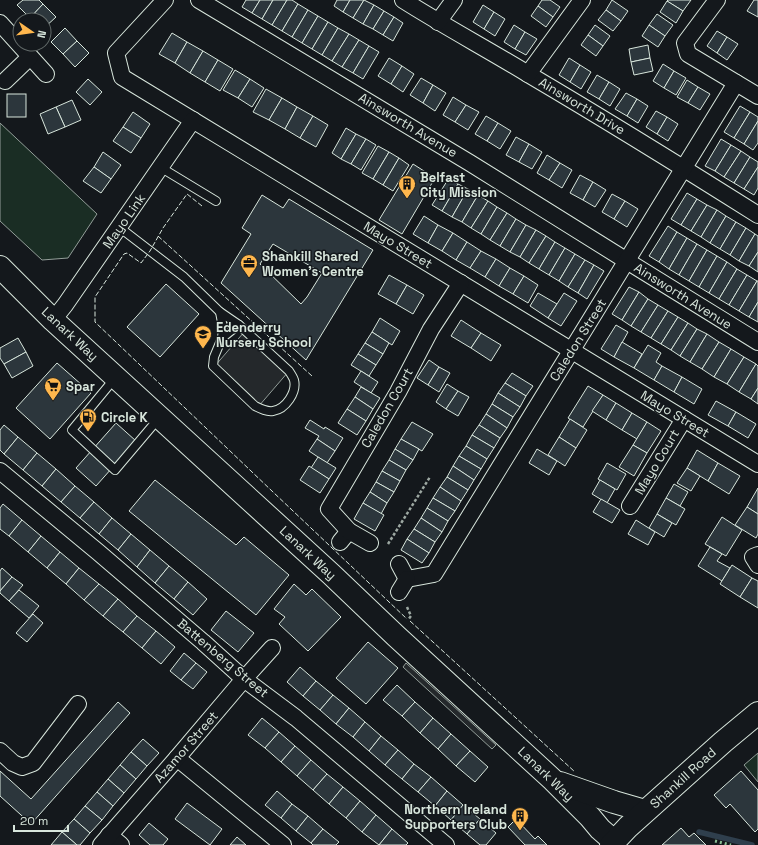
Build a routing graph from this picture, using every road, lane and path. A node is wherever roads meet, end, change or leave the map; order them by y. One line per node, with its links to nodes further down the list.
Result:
1 (165, 0): 15 (street, Mayo Street)
2 (199, 0): 21 (street, Ainsworth Avenue)
3 (403, 0): 7 (street, Ainsworth Drive)
4 (454, 0): 7 (street)
5 (582, 0): 11 (street)
6 (717, 0): 13 (street)
7 (438, 22): 11 (street, Ainsworth Drive)
8 (0, 23): 9 (street)
9 (30, 57): 10 (street); 12 (street)
10 (46, 74)
11 (528, 74): 17 (street, Ainsworth Drive)
12 (5, 81)
13 (736, 83): 14 (street); 17 (street, Caledon Street)
14 (758, 96)
15 (193, 120): 16 (street, Mayo Link); 23 (street, Mayo Street)
16 (160, 167): 18 (lane); 20 (street, Mayo Link)
17 (684, 169): 19 (street, Ainsworth Drive); 21 (street, Caledon Street)
18 (216, 201)
19 (758, 215)
20 (119, 227): 24 (lane); 25 (street, Mayo Link)
21 (627, 261): 28 (street, Ainsworth Avenue); 29 (street, Caledon Street)
22 (0, 267): 25 (street, Lanark Way)
23 (461, 283): 29 (street, Mayo Street); 37 (street, Caledon Court)
24 (220, 312): 26 (lane); 27 (lane)
25 (53, 320): 30 (street, Lanark Way)
26 (239, 326): 27 (lane); 27 (lane)
27 (222, 338)
28 (758, 342)
29 (572, 351): 32 (street, Mayo Street); 40 (street, Caledon Street)
30 (116, 377): 31 (street, Lanark Way); 31 (lane)
31 (160, 418): 48 (street, Lanark Way)
32 (684, 419): 33 (street, Mayo Street); 36 (street, Mayo Court)
33 (758, 464)
34 (0, 472): 43 (street, Battenberg Street)
35 (430, 477): 38 (path)
36 (630, 506)
37 (370, 543)
38 (388, 544)
39 (758, 555): 41 (street)
40 (399, 564)
41 (758, 566)
42 (272, 648): 43 (street, Azamor Street)
43 (244, 679): 47 (street, Azamor Street); 53 (street, Battenberg Street)
44 (78, 704): 46 (street)
45 (758, 713): 49 (street, Shankill Road)
46 (0, 751)
47 (176, 758): 50 (street, Azamor Street); 52 (street)
48 (553, 780): 49 (street); 51 (street, Lanark Way)
49 (645, 811): 51 (street, Shankill Road)
50 (110, 842)
51 (615, 844)
52 (283, 845)
53 (446, 845)

